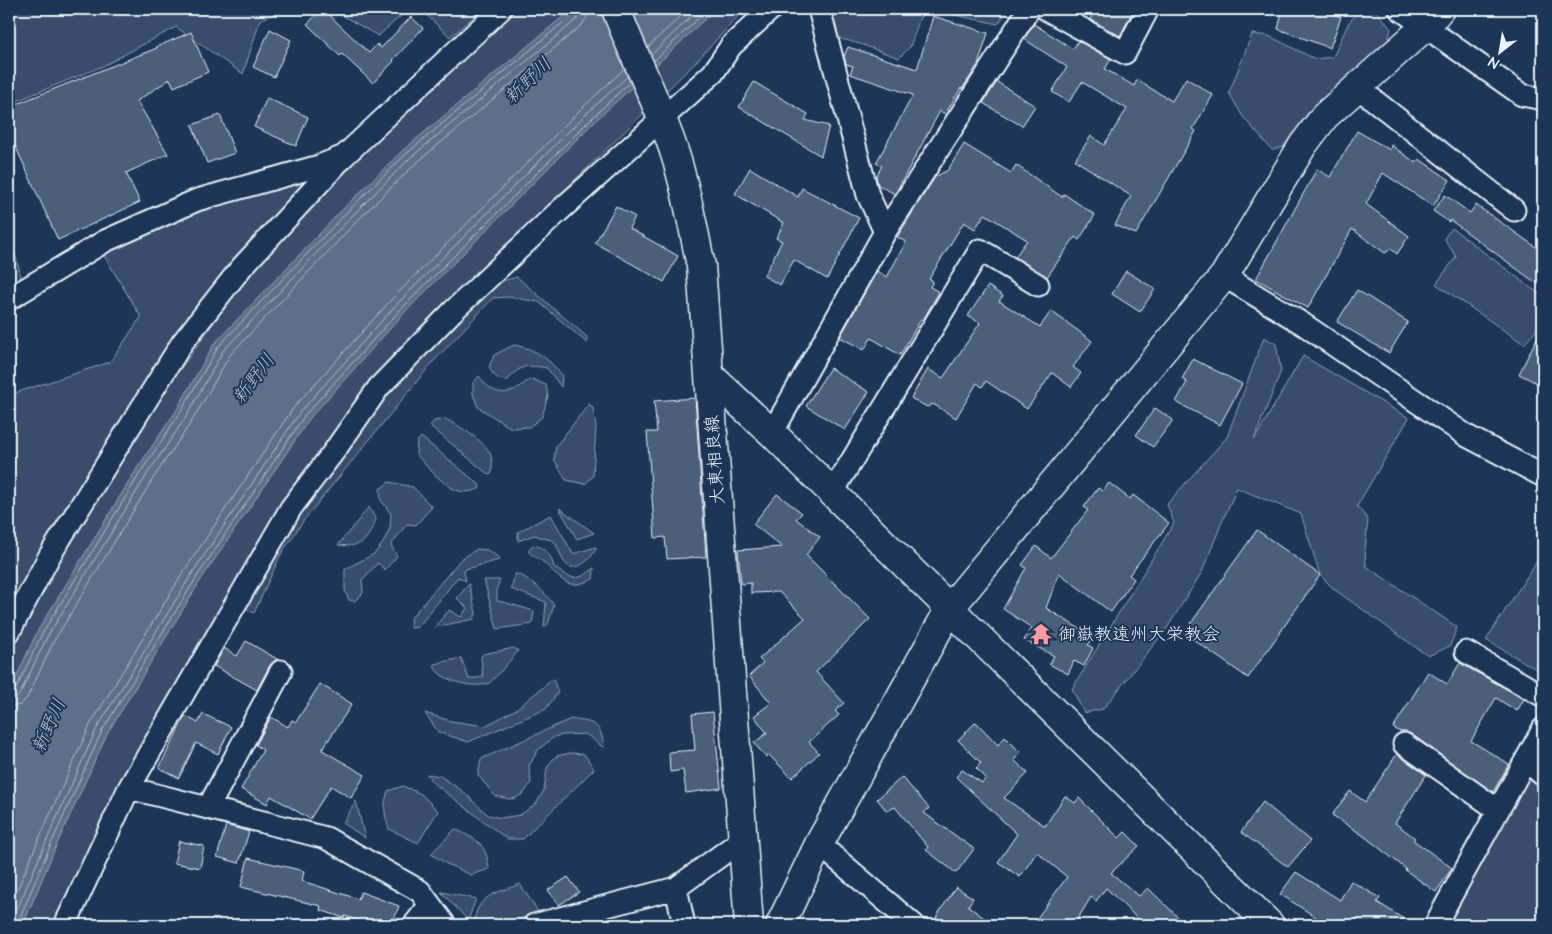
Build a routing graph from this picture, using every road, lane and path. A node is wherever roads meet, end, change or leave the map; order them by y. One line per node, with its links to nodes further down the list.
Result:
1 (501, 9): 13 (street)
2 (616, 9): 12 (street, 大東相良線)
3 (771, 9): 12 (street)
4 (819, 9): 15 (street)
5 (1029, 9): 15 (street)
6 (1046, 9): 7 (street)
7 (1148, 9)
8 (1400, 9): 9 (street)
9 (1433, 18): 10 (street); 11 (street)
10 (1357, 87): 14 (street); 16 (street)
11 (1543, 99)
12 (660, 114): 19 (street, 大東相良線); 32 (street)
13 (344, 156): 18 (street); 24 (street)
14 (1514, 210)
15 (885, 232): 20 (street)
16 (1224, 276): 21 (street); 23 (street)
17 (1038, 285): 22 (street)
18 (9, 299)
19 (709, 374): 20 (street); 35 (street, 大東相良線)
20 (772, 432): 22 (street)
21 (1543, 476)
22 (832, 493): 23 (street)
23 (950, 608): 36 (street); 47 (street)
24 (9, 632)
25 (1466, 652): 27 (street)
26 (281, 671): 33 (street)
27 (1543, 696)
28 (1543, 729): 30 (street)
29 (1404, 744): 34 (street)
30 (1526, 761): 31 (street); 34 (street)
31 (1543, 774)
32 (130, 788): 33 (street); 39 (street)
33 (208, 808): 38 (street)
34 (1498, 810): 48 (street)
35 (743, 839): 37 (street); 44 (street, 大東相良線)
36 (819, 844): 45 (street); 46 (street)
37 (676, 888): 42 (street); 43 (street)
38 (430, 906): 40 (street); 41 (street)
39 (65, 925)
40 (414, 925)
41 (445, 925)
42 (534, 925)
43 (684, 925)
44 (749, 925)
45 (780, 925)
46 (914, 925)
47 (1270, 925)
48 (1435, 925)

